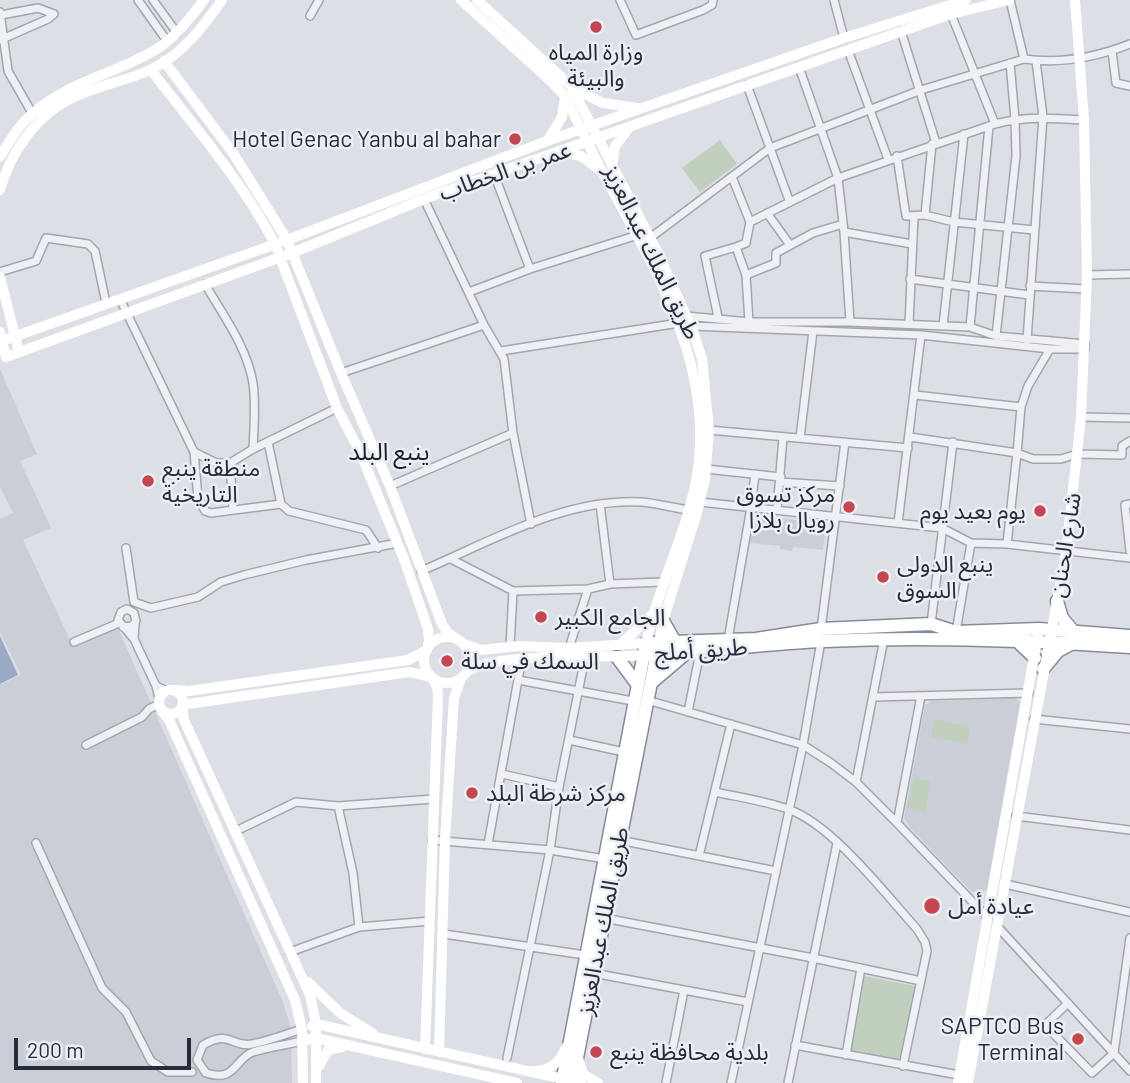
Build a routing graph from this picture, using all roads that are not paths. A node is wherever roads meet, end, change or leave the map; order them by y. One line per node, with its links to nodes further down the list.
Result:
1 (138, 0): 22 (street)
2 (153, 0): 19 (street)
3 (204, 0): 19 (street)
4 (222, 0): 28 (street)
5 (319, 0): 17 (street)
6 (461, 0): 38 (street, طريق الملك عبدالعزيز)
7 (477, 0): 35 (street, طريق الملك عبدالعزيز)
8 (620, 0): 9 (street)
9 (713, 0)
10 (834, 0): 20 (street)
11 (966, 0): 20 (street, عمر بن الخطاب)
12 (1010, 0): 16 (street, عمر بن الخطاب); 27 (street)
13 (1077, 2): 26 (street, شارع الحنان)
14 (37, 4): 15 (street); 21 (street)
15 (0, 13): 21 (street)
16 (951, 14): 18 (street, عمر بن الخطاب); 33 (street)
17 (310, 16)
18 (901, 32): 24 (street, عمر بن الخطاب); 37 (street)
19 (177, 33): 22 (street)
20 (844, 38): 39 (street, عمر بن الخطاب)
21 (2, 40): 41 (street)
22 (167, 41): 41 (street)
23 (1130, 44): 25 (street)
24 (849, 50): 31 (street, عمر بن الخطاب); 40 (street)
25 (1112, 51): 26 (street); 36 (street)
26 (1079, 58): 29 (street); 44 (street, شارع الحنان)
27 (1024, 59): 29 (street); 30 (street)
28 (164, 61): 32 (street); 76 (street)
29 (1037, 61): 42 (street)
30 (1010, 63): 33 (street); 43 (street)
31 (799, 67): 34 (street, عمر بن الخطاب); 48 (street)
32 (151, 69): 62 (street); 77 (street)
33 (974, 74): 37 (street); 45 (street)
34 (747, 85): 46 (street, عمر بن الخطاب); 53 (street)
35 (571, 86): 39 (street); 47 (street, طريق الملك عبدالعزيز)
36 (1130, 86)
37 (920, 90): 40 (street); 52 (street)
38 (565, 96): 47 (street, طريق الملك عبدالعزيز); 51 (street)
39 (642, 108): 47 (street, عمر بن الخطاب)
40 (870, 110): 48 (street); 57 (street)
41 (33, 113): 56 (street)
42 (1042, 117): 43 (street); 44 (street); 73 (street)
43 (1015, 119): 45 (street); 71 (street)
44 (1084, 120): 86 (street, شارع الحنان)
45 (992, 125): 49 (street); 70 (street)
46 (631, 126): 50 (street, عمر بن الخطاب); 58 (street)
47 (586, 127): 50 (street, طريق الملك عبدالعزيز); 51 (street, عمر بن الخطاب)
48 (820, 128): 53 (street); 61 (street)
49 (964, 134): 52 (street); 69 (street)
50 (592, 140): 54 (street, عمر بن الخطاب); 58 (street, طريق الملك عبدالعزيز)
51 (547, 141): 76 (street, عمر بن الخطاب)
52 (934, 144): 55 (street); 66 (street)
53 (770, 148): 60 (street); 64 (street)
54 (555, 153): 58 (street); 59 (street, عمر بن الخطاب)
55 (897, 156): 57 (street); 67 (street)
56 (0, 157)
57 (888, 159): 61 (street)
58 (608, 171): 74 (street, طريق الملك عبدالعزيز); 75 (street, طريق الملك عبدالعزيز)
59 (494, 174): 63 (street, عمر بن الخطاب); 83 (street)
60 (732, 177): 68 (street); 75 (street)
61 (838, 178): 64 (street); 72 (street)
62 (0, 190)
63 (424, 199): 81 (street, عمر بن الخطاب); 94 (street)
64 (789, 200): 65 (street)
65 (767, 213): 68 (street); 79 (street)
66 (925, 215): 67 (street); 69 (street)
67 (914, 216): 78 (street)
68 (750, 222): 80 (street)
69 (954, 222): 70 (street); 89 (street)
70 (980, 225): 71 (street); 92 (street)
71 (1007, 227): 73 (street); 95 (street)
72 (844, 228): 78 (street); 79 (street); 103 (street)
73 (1034, 230): 91 (street)
74 (638, 235): 83 (street); 101 (street, طريق الملك عبدالعزيز)
75 (650, 238): 101 (street, طريق الملك عبدالعزيز)
76 (287, 240): 77 (street, عمر بن الخطاب); 81 (street)
77 (275, 244): 82 (street); 97 (street, عمر بن الخطاب)
78 (912, 244): 88 (street)
79 (790, 245): 85 (street)
80 (736, 247): 85 (street); 100 (street)
81 (292, 253): 82 (street, عمر بن الخطاب); 118 (street)
82 (280, 258): 90 (street, عمر بن الخطاب); 121 (street)
83 (530, 269): 94 (street)
84 (0, 275): 98 (street); 110 (street)
85 (746, 275): 102 (street)
86 (1087, 275): 87 (street); 93 (street, شارع الحنان)
87 (1130, 276)
88 (911, 279): 89 (street); 104 (street)
89 (948, 283): 92 (street); 106 (street)
90 (205, 284): 99 (street, عمر بن الخطاب); 134 (street)
91 (1030, 286): 93 (street); 96 (street)
92 (974, 289): 95 (street); 107 (street)
93 (1086, 289): 114 (street, شارع الحنان)
94 (469, 292): 105 (street)
95 (1000, 292): 96 (street); 111 (street)
96 (1029, 295): 113 (street)
97 (120, 299): 98 (street, عمر بن الخطاب); 99 (street)
98 (106, 303): 110 (street, عمر بن الخطاب)
99 (128, 312): 117 (street, عمر بن الخطاب); 135 (street)
100 (718, 317): 101 (street); 102 (street)
101 (685, 322): 108 (street); 116 (street); 124 (street, طريق الملك عبدالعزيز); 151 (street, طريق الملك عبدالعزيز)
102 (749, 322): 103 (street)
103 (850, 322): 104 (street)
104 (909, 324): 106 (street)
105 (484, 325): 116 (street); 118 (street)
106 (943, 326): 107 (street)
107 (970, 327): 111 (street)
108 (813, 331): 109 (street); 128 (street)
109 (921, 335): 115 (street); 119 (street)
110 (15, 336): 112 (street, عمر بن الخطاب); 117 (street)
111 (996, 336): 113 (street)
112 (1, 337): 117 (street, عمر بن الخطاب)
113 (1027, 340): 114 (street)
114 (1085, 347): 115 (street); 122 (street, شارع الحنان)
115 (1050, 349): 120 (street)
116 (501, 351): 125 (street)
117 (19, 352)
118 (341, 373): 143 (street)
119 (915, 395): 120 (street); 127 (street)
120 (1021, 407): 136 (street)
121 (337, 408): 130 (street); 158 (street)
122 (1081, 417): 123 (street); 137 (street, شارع الحنان)
123 (1130, 418)
124 (709, 430): 126 (street); 140 (street, طريق الملك عبدالعزيز)
125 (513, 433): 143 (street); 155 (street)
126 (783, 437): 128 (street); 142 (street)
127 (910, 437): 132 (street); 133 (street)
128 (800, 438): 131 (street)
129 (1130, 441): 138 (street)
130 (268, 442): 134 (street); 146 (street)
131 (845, 442): 133 (street); 144 (street)
132 (953, 442): 136 (street); 156 (street)
133 (908, 448): 154 (street)
134 (253, 449): 139 (street)
135 (194, 452): 139 (street); 150 (street)
136 (1017, 453): 137 (street); 159 (street)
137 (1077, 454): 138 (street); 163 (street, شارع الحنان)
138 (1126, 455)
139 (230, 463): 150 (street)
140 (706, 469): 141 (street); 145 (street, طريق الملك عبدالعزيز)
141 (755, 474): 142 (street); 149 (street)
142 (781, 479): 144 (street); 152 (street)
143 (390, 486): 166 (street)
144 (840, 486): 153 (street)
145 (700, 502): 149 (street); 172 (street, طريق الملك عبدالعزيز)
146 (281, 504): 150 (street); 161 (street)
147 (600, 504): 151 (street); 155 (street); 168 (street)
148 (1130, 504): 162 (street)
149 (751, 508): 152 (street); 183 (street)
150 (233, 510)
151 (688, 510): 167 (street, طريق الملك عبدالعزيز)
152 (777, 510): 153 (street)
153 (836, 517): 154 (street); 177 (street)
154 (898, 523): 156 (street)
155 (531, 524): 165 (street)
156 (942, 528): 157 (street); 174 (street)
157 (971, 543): 159 (street); 176 (street)
158 (398, 544): 161 (street); 192 (street)
159 (1007, 544): 163 (street)
160 (126, 548): 161 (street)
161 (378, 548)
162 (1130, 551)
163 (1066, 553): 164 (street); 171 (street, شارع الحنان)
164 (1130, 558)
165 (451, 559): 166 (street); 170 (street)
166 (421, 571): 186 (street)
167 (663, 582): 168 (street); 172 (street, طريق الملك عبدالعزيز)
168 (610, 584): 169 (street)
169 (588, 590): 170 (street); 190 (street)
170 (513, 591): 188 (street)
171 (1057, 601): 178 (street, شارع الحنان); 180 (highway)
172 (657, 618): 187 (highway); 191 (street, طريق الملك عبدالعزيز); 193 (street)
173 (135, 624): 175 (street); 175 (street); 181 (street)
174 (932, 624): 176 (highway, طريق أملج); 177 (highway, طريق أملج)
175 (121, 625): 181 (street); 185 (street)
176 (956, 632): 178 (highway, طريق أملج)
177 (821, 635): 182 (highway, طريق أملج); 183 (highway, طريق أملج); 194 (highway, طريق أملج); 220 (street)
178 (1044, 635): 180 (highway, طريق أملج); 184 (highway, طريق أملج); 198 (street, شارع الحنان)
179 (1130, 636): 180 (highway, طريق أملج)
180 (1073, 637): 189 (highway, طريق أملج); 198 (highway)
181 (134, 639): 204 (street)
182 (884, 639): 184 (highway, طريق أملج); 209 (street)
183 (728, 640): 187 (highway, طريق أملج)
184 (1017, 641): 198 (highway)
185 (74, 642)
186 (461, 642): 188 (street); 192 (street); 199 (street)
187 (675, 642): 191 (highway, طريق أملج)
188 (510, 647): 190 (street)
189 (1130, 647)
190 (569, 648): 193 (street)
191 (651, 649): 193 (street); 195 (highway, طريق أملج); 202 (highway, طريق الملك عبدالعزيز); 203 (highway, طريق الملك عبدالعزيز)
192 (426, 650): 200 (street); 205 (street)
193 (619, 651): 197 (street); 203 (highway)
194 (700, 652): 195 (highway, طريق أملج); 214 (street)
195 (686, 653): 202 (highway)
196 (522, 658): 197 (street); 199 (street); 201 (street)
197 (585, 658): 206 (street)
198 (1039, 664): 207 (street, شارع الحنان); 215 (street, شارع الحنان)
199 (464, 675): 200 (street); 234 (street)
200 (432, 677): 213 (street); 226 (street)
201 (518, 680): 206 (street); 222 (street)
202 (651, 683): 210 (highway, طريق الملك عبدالعزيز)
203 (637, 684): 211 (highway, طريق الملك عبدالعزيز)
204 (156, 686): 205 (street); 212 (street)
205 (171, 690): 212 (street); 213 (street)
206 (578, 690): 211 (street); 218 (street)
207 (1029, 693): 208 (street); 247 (street, شارع الحنان)
208 (921, 696): 209 (street); 230 (street)
209 (873, 697): 223 (street)
210 (647, 700): 214 (street); 235 (highway, طريق الملك عبدالعزيز)
211 (634, 701): 221 (highway, طريق الملك عبدالعزيز)
212 (160, 705): 213 (street); 219 (street); 264 (street)
213 (183, 707): 231 (street)
214 (688, 712): 216 (street)
215 (1034, 719): 217 (street); 229 (street, شارع الحنان)
216 (731, 724): 220 (street); 225 (street)
217 (1130, 729)
218 (569, 740): 221 (street); 224 (street)
219 (86, 745)
220 (803, 745): 223 (street); 228 (street)
221 (624, 752): 241 (highway, طريق الملك عبدالعزيز)
222 (502, 774): 224 (street); 238 (street)
223 (856, 782): 230 (street)
224 (559, 787): 239 (street)
225 (715, 792): 228 (street); 240 (street)
226 (433, 799): 227 (street); 233 (street)
227 (338, 806): 231 (street); 248 (street)
228 (789, 809): 237 (street); 242 (street)
229 (1016, 816): 232 (street); 243 (street, شارع الحنان)
230 (897, 823): 247 (street)
231 (236, 831): 253 (street)
232 (1130, 831)
233 (432, 840): 234 (street); 246 (street)
234 (445, 840): 238 (street); 249 (street)
235 (618, 840): 240 (street); 245 (highway, طريق الملك عبدالعزيز)
236 (36, 843): 280 (street)
237 (837, 843): 255 (street); 259 (street)
238 (488, 844): 239 (street)
239 (550, 850): 241 (street); 251 (street)
240 (699, 856): 242 (street)
241 (606, 860): 254 (highway, طريق الملك عبدالعزيز)
242 (776, 871): 252 (street)
243 (1005, 884): 244 (street); 247 (street, شارع الحنان)
244 (1130, 912)
245 (603, 918): 252 (street); 258 (highway, طريق الملك عبدالعزيز)
246 (430, 921): 248 (street); 271 (street)
247 (993, 922): 262 (street); 282 (street, شارع الحنان); 292 (street, شارع الحنان)
248 (359, 927): 253 (street)
249 (444, 934): 251 (street); 272 (street)
250 (1130, 938): 273 (street)
251 (531, 946): 254 (street); 275 (street)
252 (760, 947): 255 (street); 261 (street)
253 (290, 952): 256 (street)
254 (585, 955): 266 (highway, طريق الملك عبدالعزيز)
255 (813, 958): 257 (street); 269 (street)
256 (297, 967): 263 (street); 268 (street)
257 (861, 968): 259 (street); 274 (street)
258 (592, 973): 260 (street); 266 (highway, طريق الملك عبدالعزيز)
259 (920, 981): 277 (street)
260 (684, 990): 261 (street); 289 (street)
261 (748, 1002): 290 (street)
262 (1068, 1003): 273 (street); 273 (street)
263 (316, 1024): 264 (street); 265 (street); 268 (street)
264 (302, 1029): 267 (street); 276 (street)
265 (316, 1038): 267 (street); 270 (street); 283 (street)
266 (574, 1040): 278 (street); 284 (highway, طريق الملك عبدالعزيز); 288 (street)
267 (302, 1041): 281 (street); 285 (street)
268 (395, 1042): 271 (street)
269 (795, 1045): 274 (street); 291 (street)
270 (366, 1049): 283 (street); 286 (street)
271 (425, 1049): 272 (street)
272 (439, 1052): 278 (street)
273 (1114, 1053): 279 (street)
274 (846, 1055): 277 (street)
275 (507, 1058)
276 (197, 1060): 280 (street); 281 (street)
277 (903, 1066): 282 (street)
278 (519, 1070): 284 (street)
279 (1130, 1070)
280 (192, 1072): 281 (street)
281 (206, 1073)
282 (959, 1079)
283 (316, 1082)
284 (567, 1082): 287 (street)
285 (303, 1083)
286 (517, 1083)
287 (581, 1083)
288 (598, 1083)
289 (666, 1083)
290 (731, 1083)
291 (788, 1083)
292 (968, 1083)

